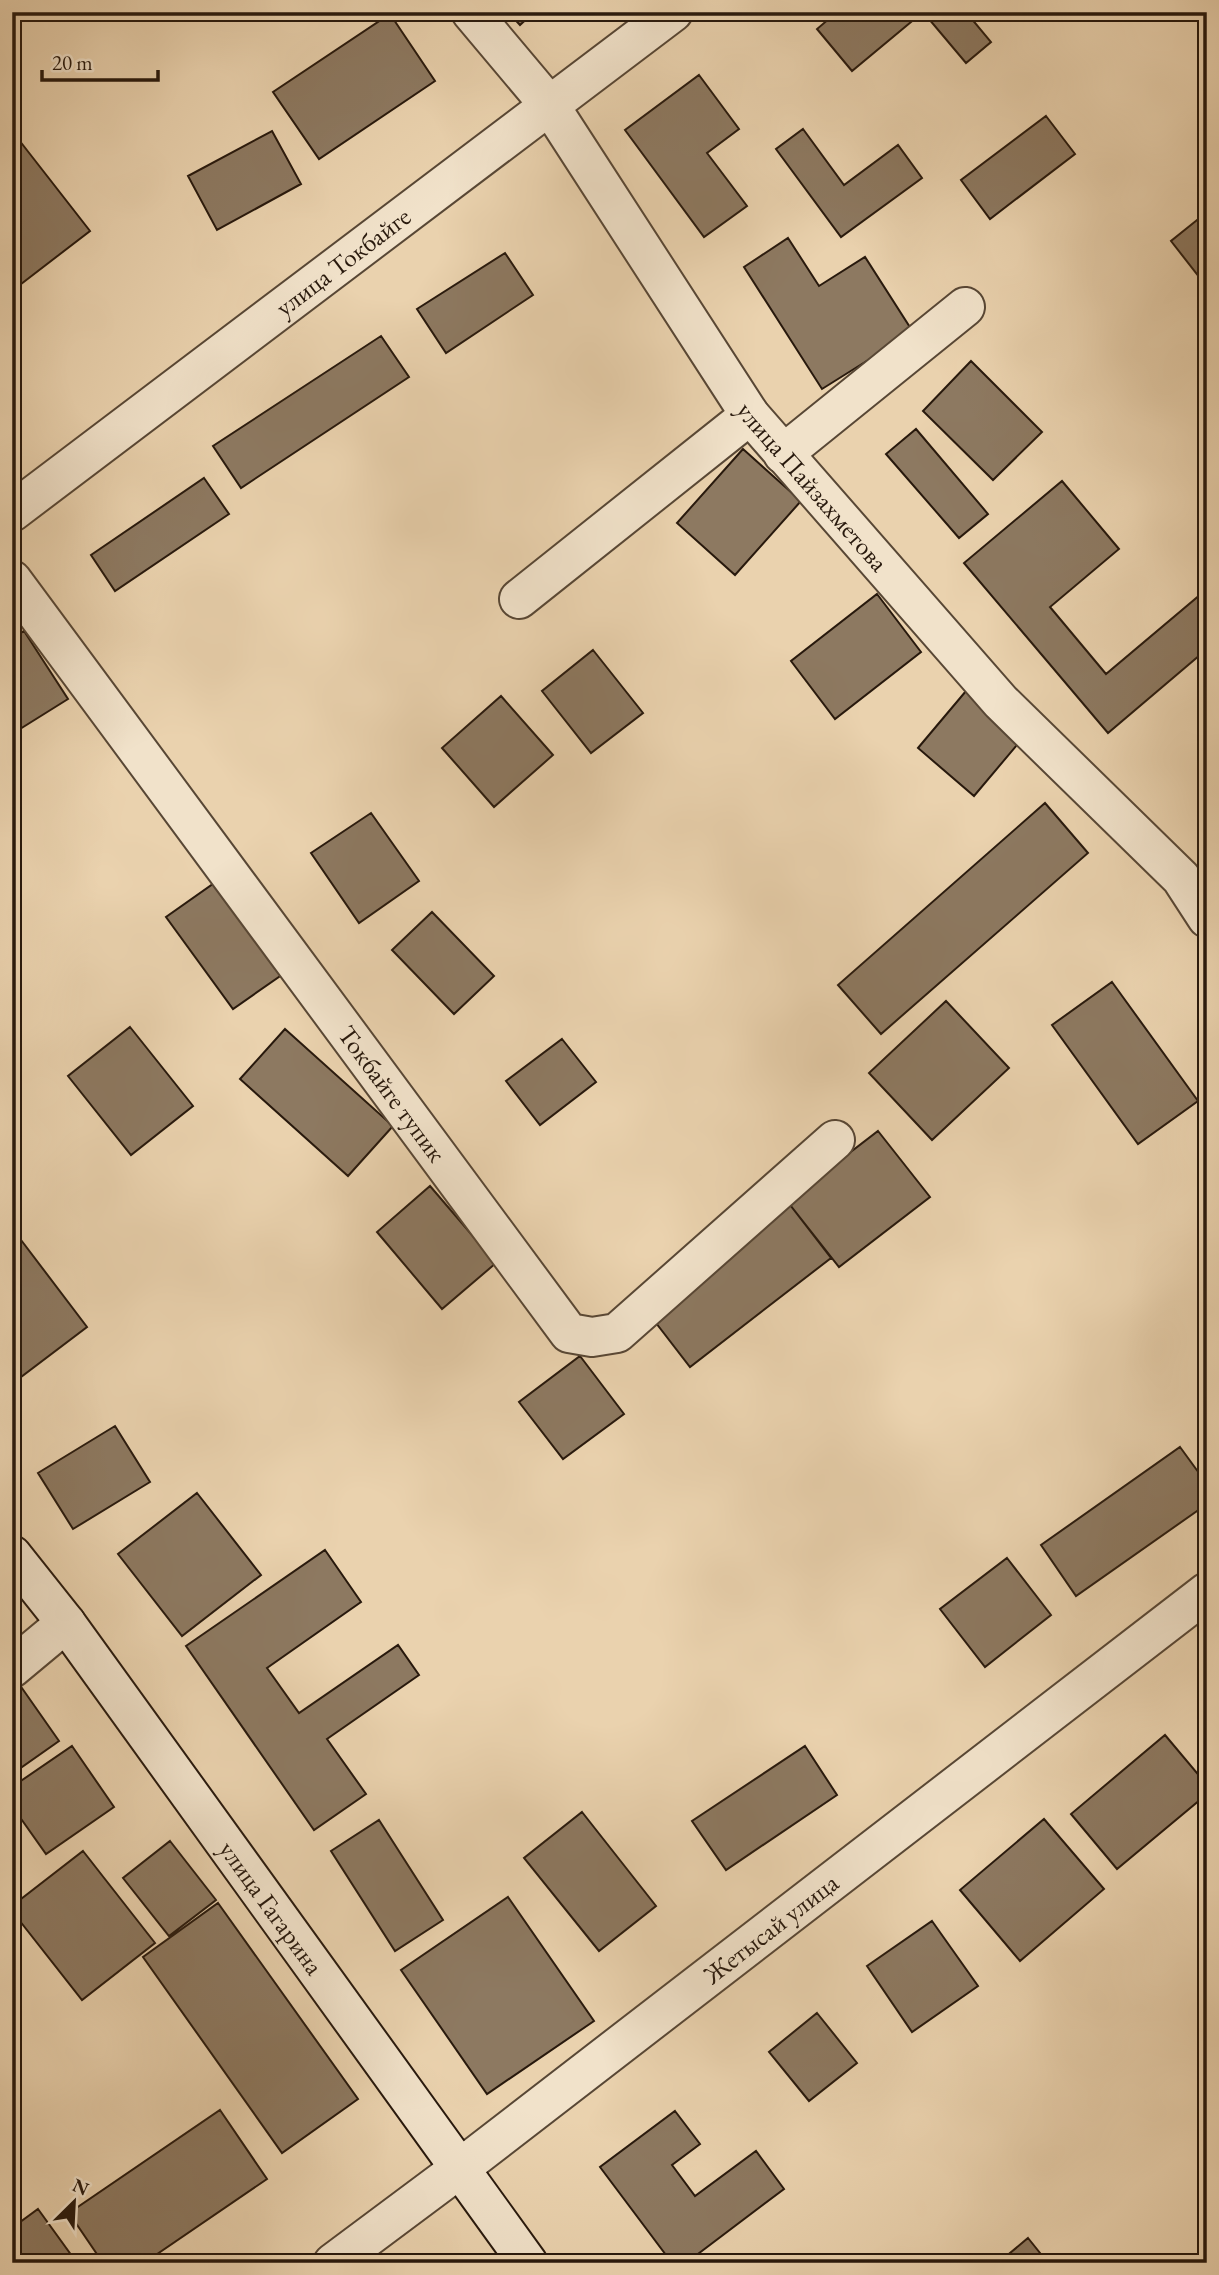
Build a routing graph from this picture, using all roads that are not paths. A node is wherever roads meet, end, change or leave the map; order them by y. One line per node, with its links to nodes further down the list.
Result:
1 (471, 12): 3 (street, улица Пайзахметова)
2 (673, 12): 3 (street, улица Токбайге)
3 (550, 106): 5 (street, улица Пайзахметова); 7 (street, улица Токбайге)
4 (965, 307): 6 (street)
5 (750, 415): 6 (street, улица Пайзахметова); 9 (street)
6 (783, 454): 10 (street, улица Пайзахметова)
7 (12, 512)
8 (12, 580): 11 (street, Токбайге тупик)
9 (519, 599)
10 (1207, 918)
11 (835, 1140)
12 (12, 1555): 14 (street, улица Гагарина)
13 (1207, 1591): 16 (street, Жетысай улица)
14 (66, 1623): 15 (street); 16 (street, улица Гагарина)
15 (12, 1668)
16 (459, 2169): 17 (street, Жетысай улица); 18 (street, улица Гагарина)
17 (333, 2263)
18 (528, 2263)

